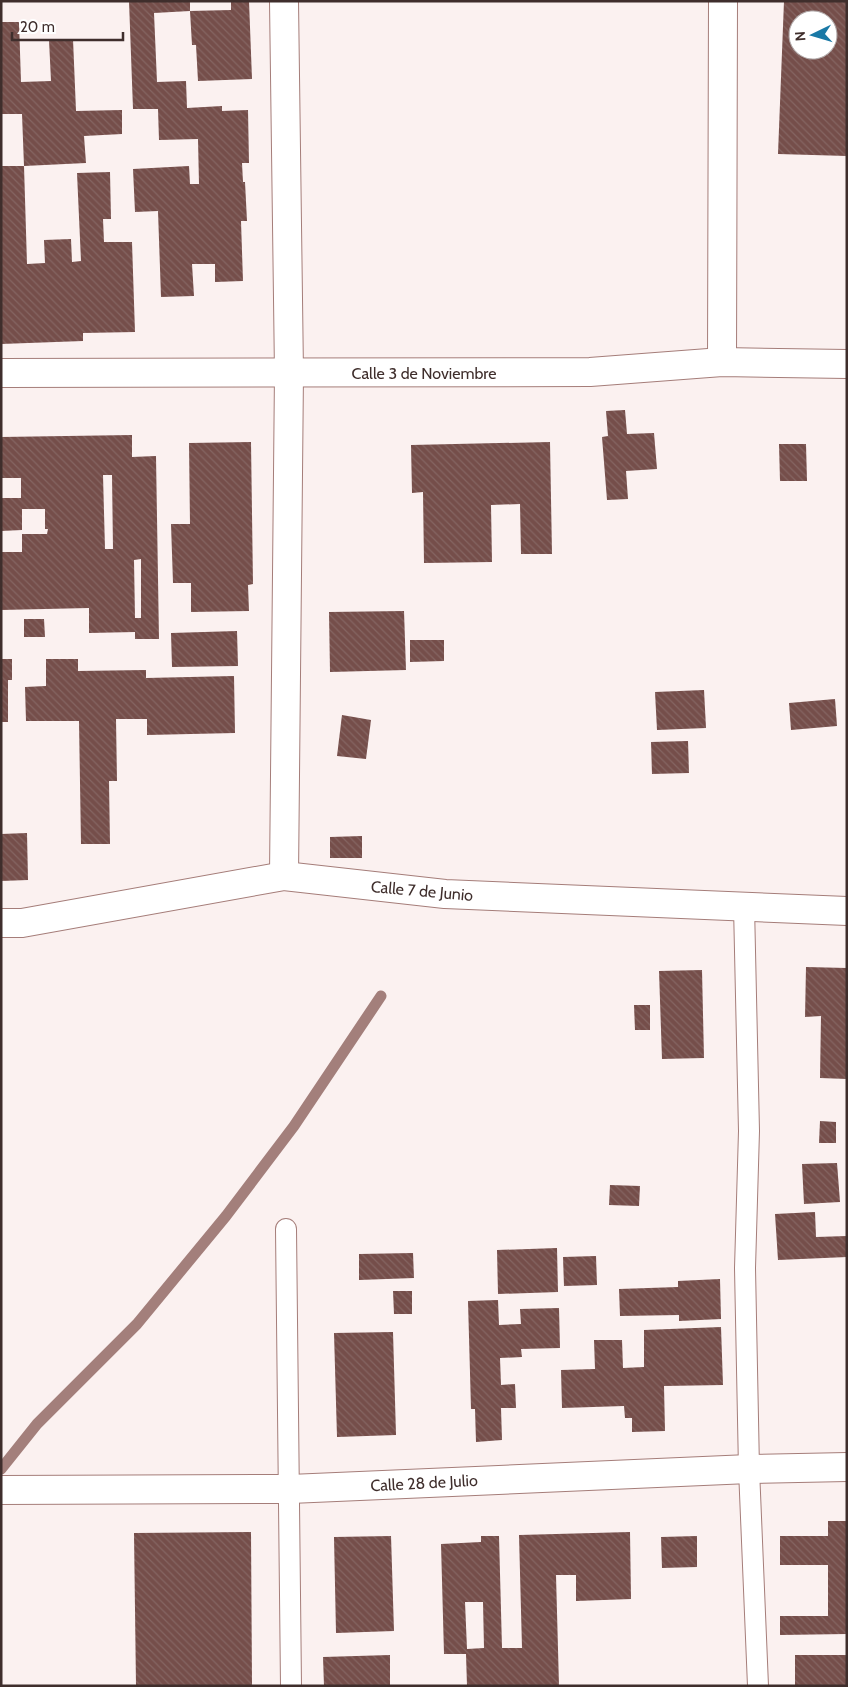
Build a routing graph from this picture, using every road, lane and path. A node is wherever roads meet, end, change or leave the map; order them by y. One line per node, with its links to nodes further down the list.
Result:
1 (284, 1): 5 (street)
2 (723, 1): 3 (street)
3 (722, 362): 4 (street, Calle 3 de Noviembre); 5 (street, Calle 3 de Noviembre)
4 (847, 364)
5 (288, 373): 6 (street, Calle 3 de Noviembre); 7 (street)
6 (1, 374)
7 (284, 876): 8 (street, Calle 7 de Junio); 10 (street, Calle 7 de Junio)
8 (744, 906): 9 (street, Calle 7 de Junio); 13 (lane)
9 (847, 911)
10 (1, 923)
11 (286, 1229): 14 (lane)
12 (847, 1467): 13 (street, Calle 28 de Julio)
13 (749, 1469): 14 (street, Calle 28 de Julio); 17 (lane)
14 (290, 1489): 15 (street, Calle 28 de Julio); 16 (lane)
15 (1, 1490)
16 (291, 1686)
17 (758, 1686)

